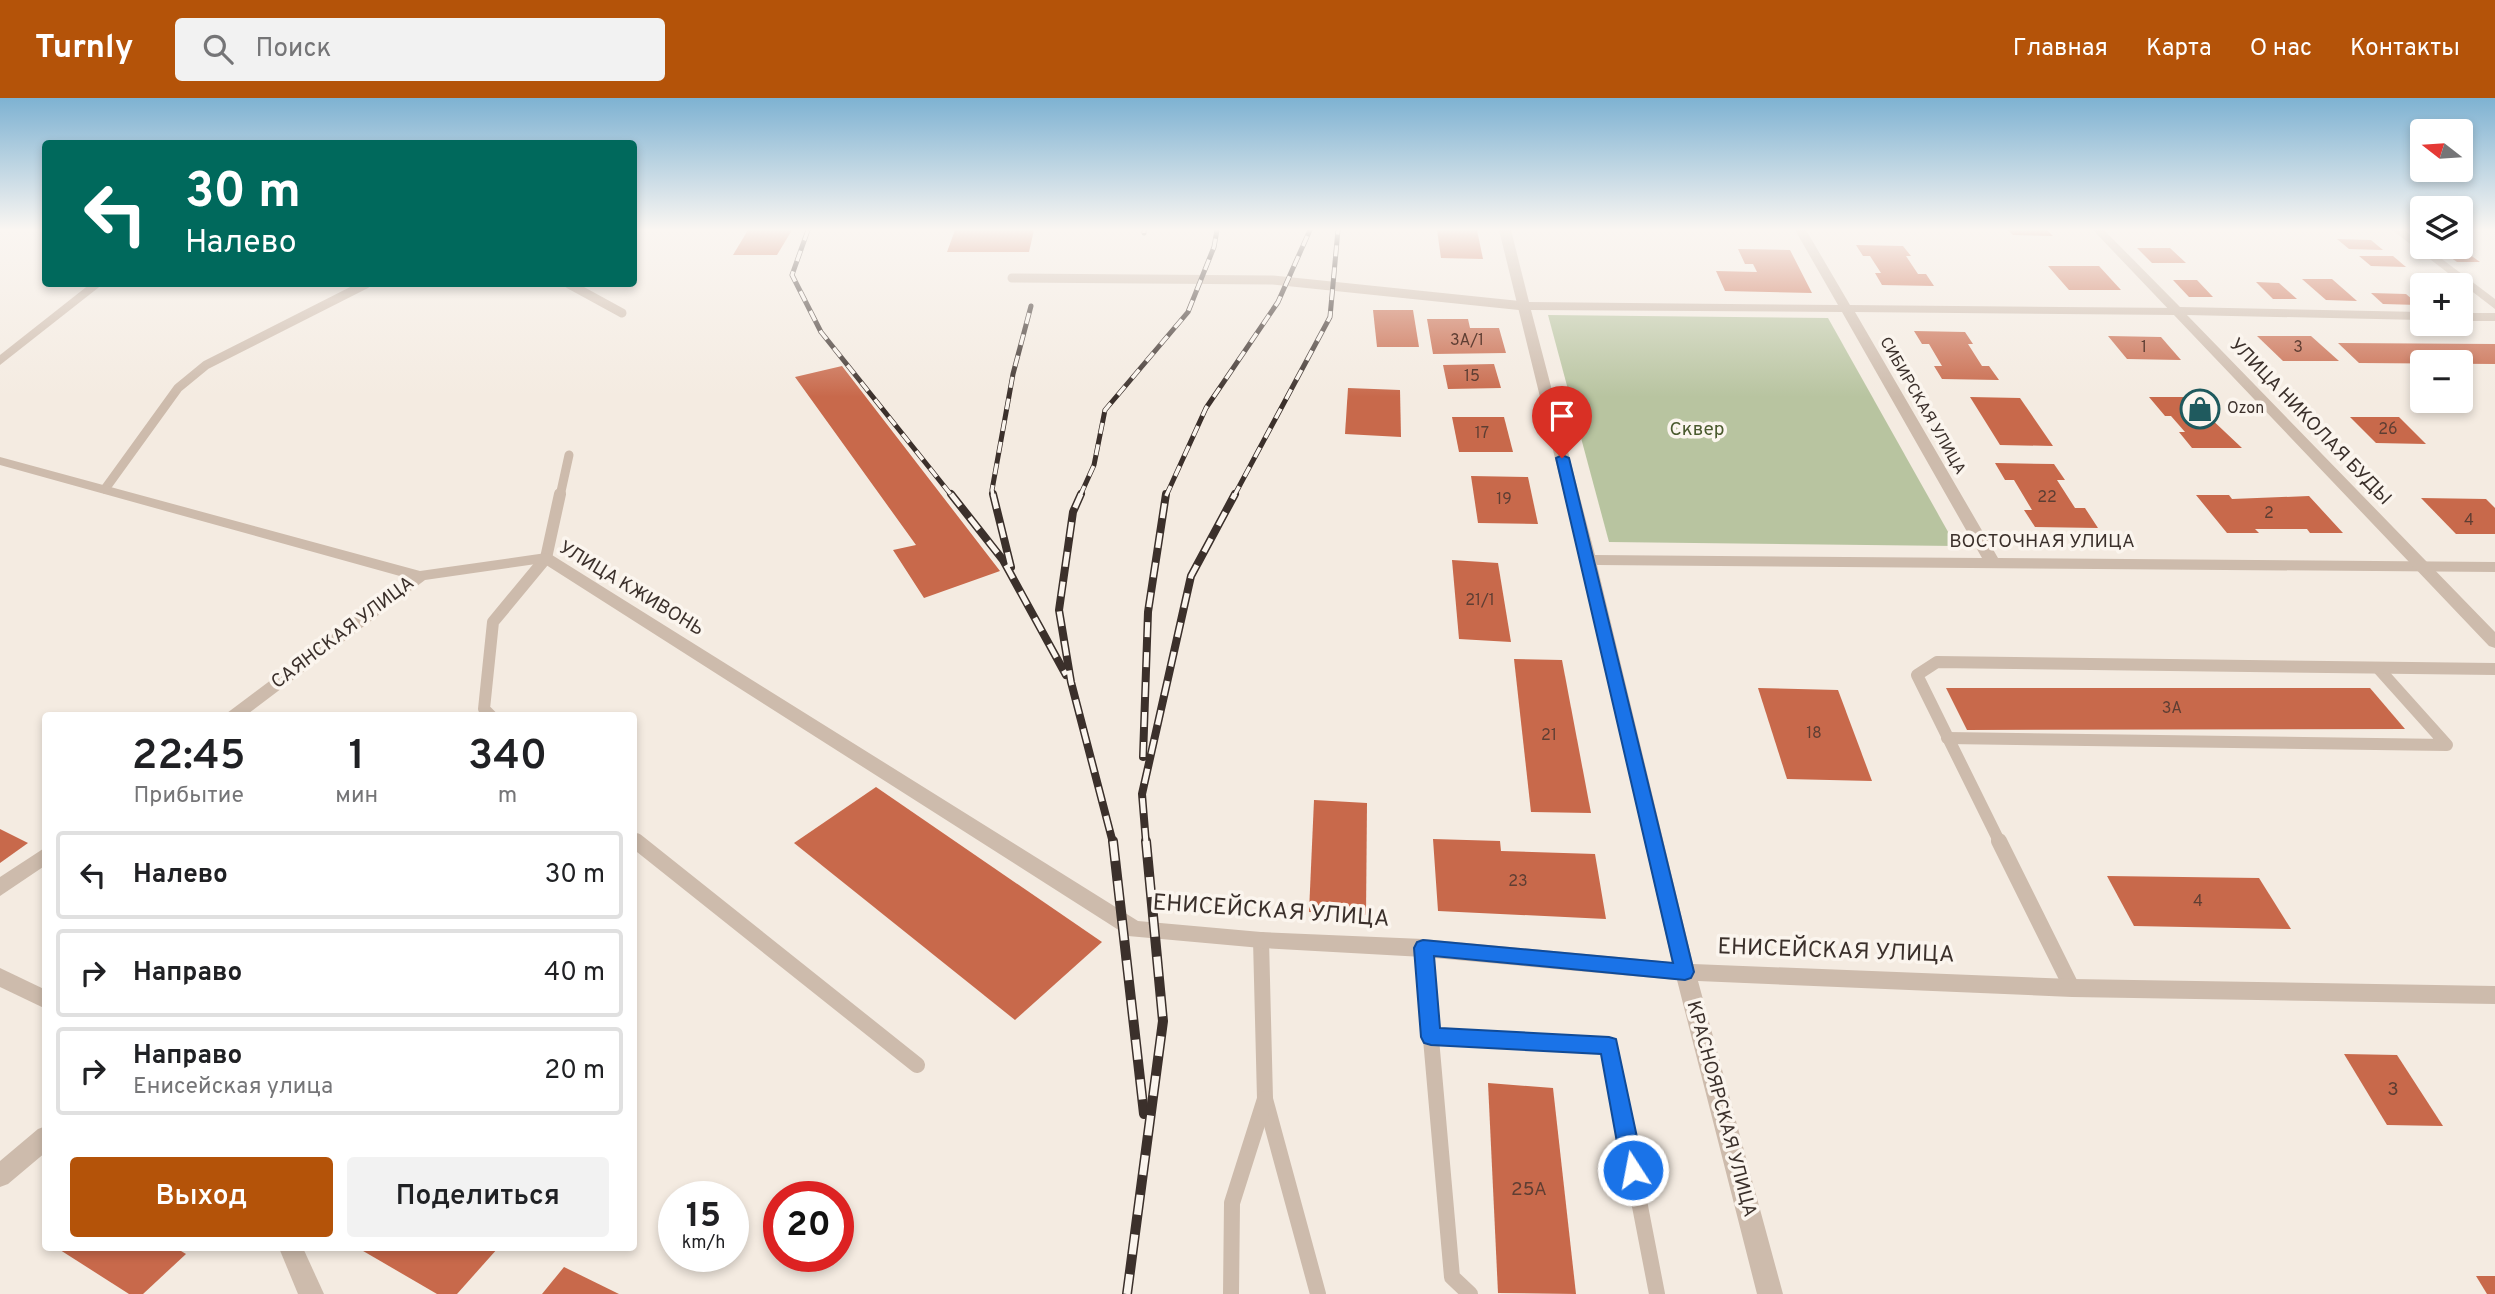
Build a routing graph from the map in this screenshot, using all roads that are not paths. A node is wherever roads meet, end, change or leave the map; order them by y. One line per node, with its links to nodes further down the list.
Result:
1 (1329, 286): 10 (lane)
2 (1519, 286): 10 (street, КРАСНОЯРСКАЯ УЛИЦА)
3 (1833, 286): 11 (street, СИБИРСКАЯ УЛИЦА)
4 (2152, 286): 12 (street, УЛИЦА НИКОЛАЯ БУДЫ)
5 (2470, 286): 9 (street)
6 (93, 287): 17 (street)
7 (360, 287): 20 (lane)
8 (574, 287): 13 (lane)
9 (2495, 305)
10 (1524, 306): 11 (street); 22 (street, КРАСНОЯРСКАЯ УЛИЦА)
11 (1846, 308): 12 (street); 23 (street, СИБИРСКАЯ УЛИЦА)
12 (2176, 311): 14 (street); 24 (street, УЛИЦА НИКОЛАЯ БУДЫ)
13 (622, 313)
14 (2410, 316)
15 (2473, 317): 16 (street)
16 (2495, 317)
17 (0, 361)
18 (569, 455): 21 (lane)
19 (0, 461): 20 (street, УЛИЦА КЖИВОНЬ)
20 (105, 489): 26 (street, УЛИЦА КЖИВОНЬ)
21 (546, 558): 26 (street, УЛИЦА КЖИВОНЬ); 31 (lane); 36 (street, УЛИЦА КЖИВОНЬ)
22 (1588, 560): 23 (street, ВОСТОЧНАЯ УЛИЦА); 39 (street, КРАСНОЯРСКАЯ УЛИЦА)
23 (1993, 563): 24 (street, ВОСТОЧНАЯ УЛИЦА)
24 (2421, 565): 25 (street, ВОСТОЧНАЯ УЛИЦА); 27 (street, УЛИЦА НИКОЛАЯ БУДЫ)
25 (2495, 567)
26 (420, 576): 30 (street, САЯНСКАЯ УЛИЦА)
27 (2495, 642)
28 (2378, 668): 29 (lane); 32 (lane); 32 (lane)
29 (2495, 670)
30 (237, 712)
31 (487, 712)
32 (1947, 738): 41 (lane)
33 (637, 841): 45 (lane)
34 (42, 857): 35 (street)
35 (0, 888)
36 (1135, 930): 37 (street, ЕНИСЕЙСКАЯ УЛИЦА)
37 (1261, 940): 38 (street, ЕНИСЕЙСКАЯ УЛИЦА); 46 (lane)
38 (1423, 948): 39 (street, ЕНИСЕЙСКАЯ УЛИЦА); 44 (lane)
39 (1685, 972): 41 (street, ЕНИСЕЙСКАЯ УЛИЦА); 55 (street, КРАСНОЯРСКАЯ УЛИЦА)
40 (0, 977): 43 (street)
41 (2073, 988): 42 (street, ЕНИСЕЙСКАЯ УЛИЦА)
42 (2495, 995)
43 (42, 998)
44 (1431, 1037): 53 (lane); 54 (lane)
45 (917, 1065)
46 (1265, 1099): 51 (lane); 52 (lane)
47 (42, 1140): 48 (street)
48 (0, 1176)
49 (292, 1251): 50 (street)
50 (311, 1294)
51 (1231, 1294)
52 (1318, 1294)
53 (1470, 1294)
54 (1657, 1294)
55 (1770, 1294)

